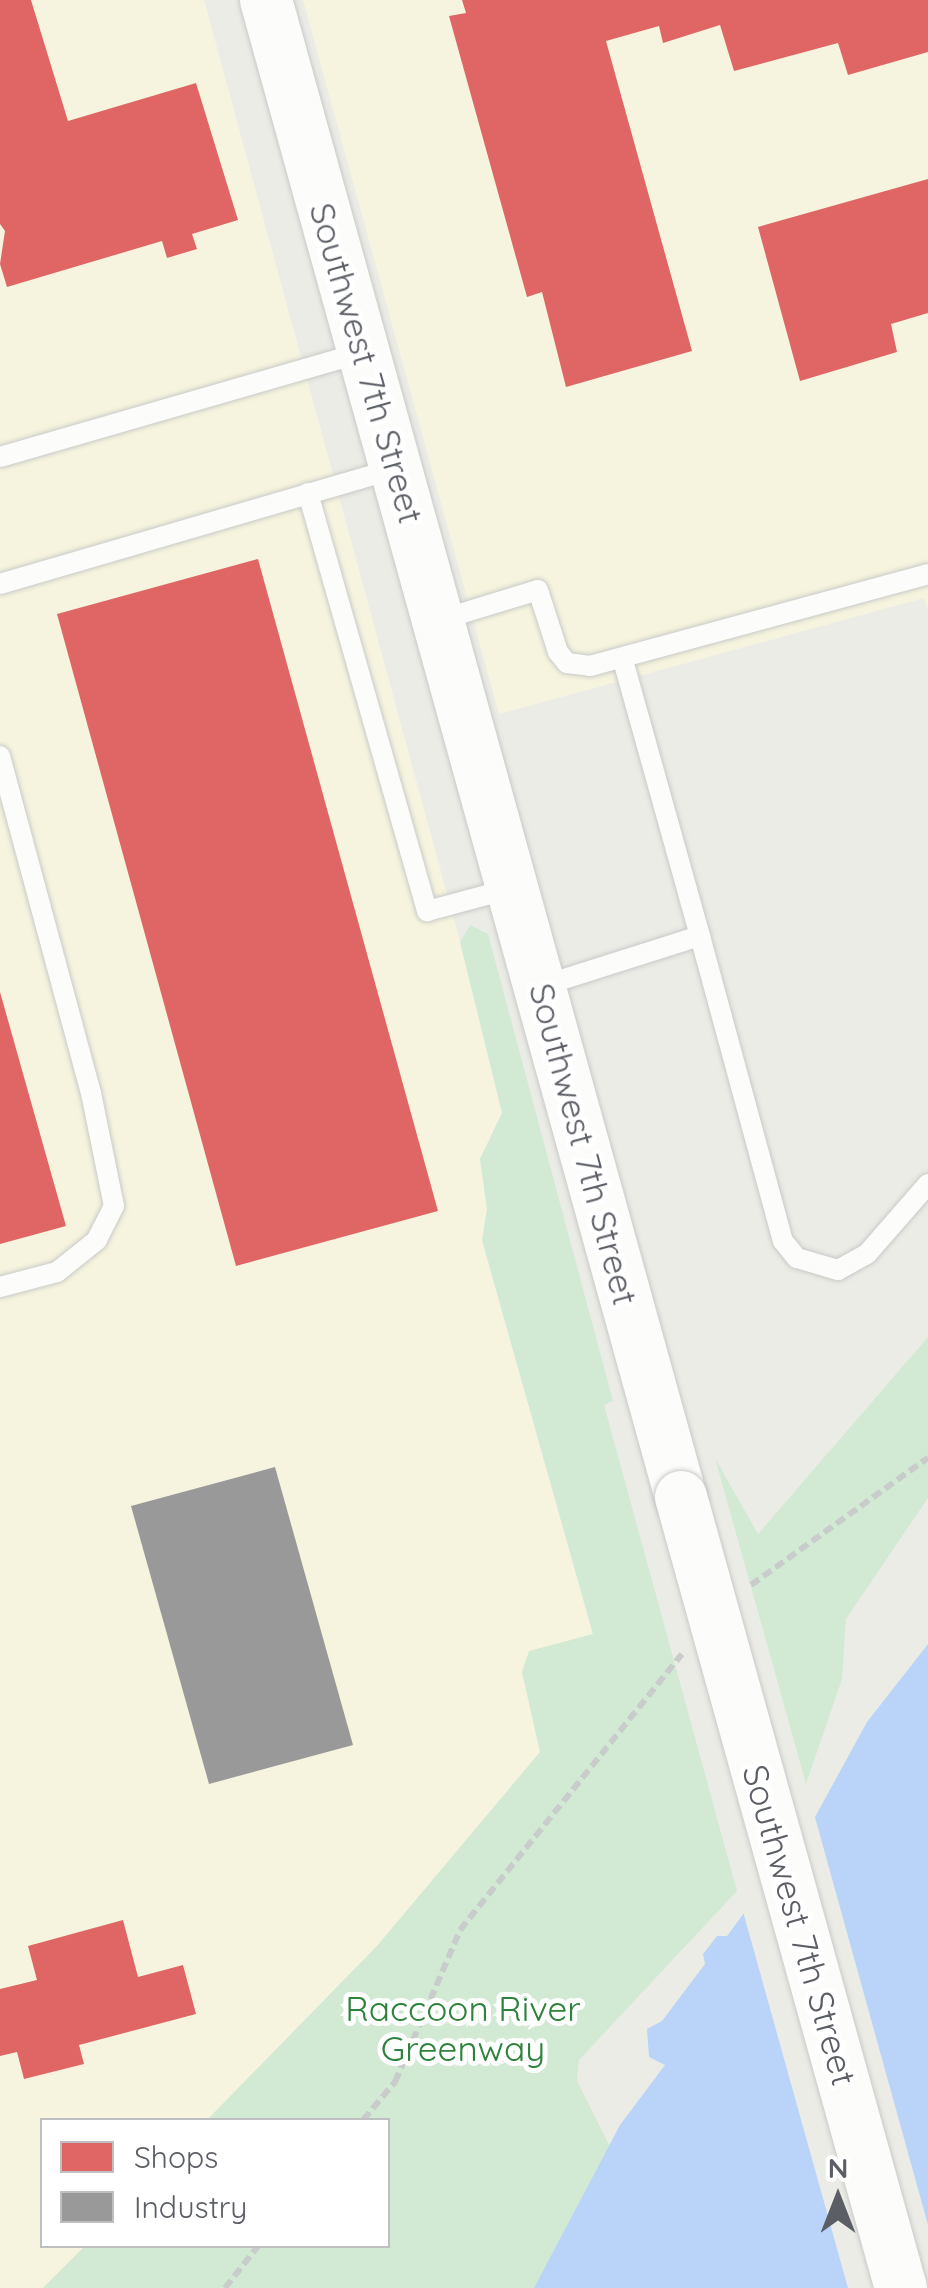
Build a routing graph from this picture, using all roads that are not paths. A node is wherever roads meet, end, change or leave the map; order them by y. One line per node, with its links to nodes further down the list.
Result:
1 (266, 0): 2 (main road, Southwest 7th Street)
2 (364, 352): 3 (lane); 4 (main road, Southwest 7th Street)
3 (0, 457)
4 (396, 468): 5 (lane); 8 (main road, Southwest 7th Street)
5 (308, 494): 7 (lane); 11 (lane)
6 (928, 574): 9 (lane)
7 (0, 584)
8 (438, 620): 9 (lane); 11 (main road, Southwest 7th Street)
9 (622, 660): 12 (lane)
10 (0, 756): 15 (lane)
11 (513, 888): 13 (main road, Southwest 7th Street)
12 (700, 936): 13 (lane); 14 (lane)
13 (540, 986): 16 (main road, Southwest 7th Street, bridge)
14 (928, 1184)
15 (0, 1287)
16 (901, 2288)

